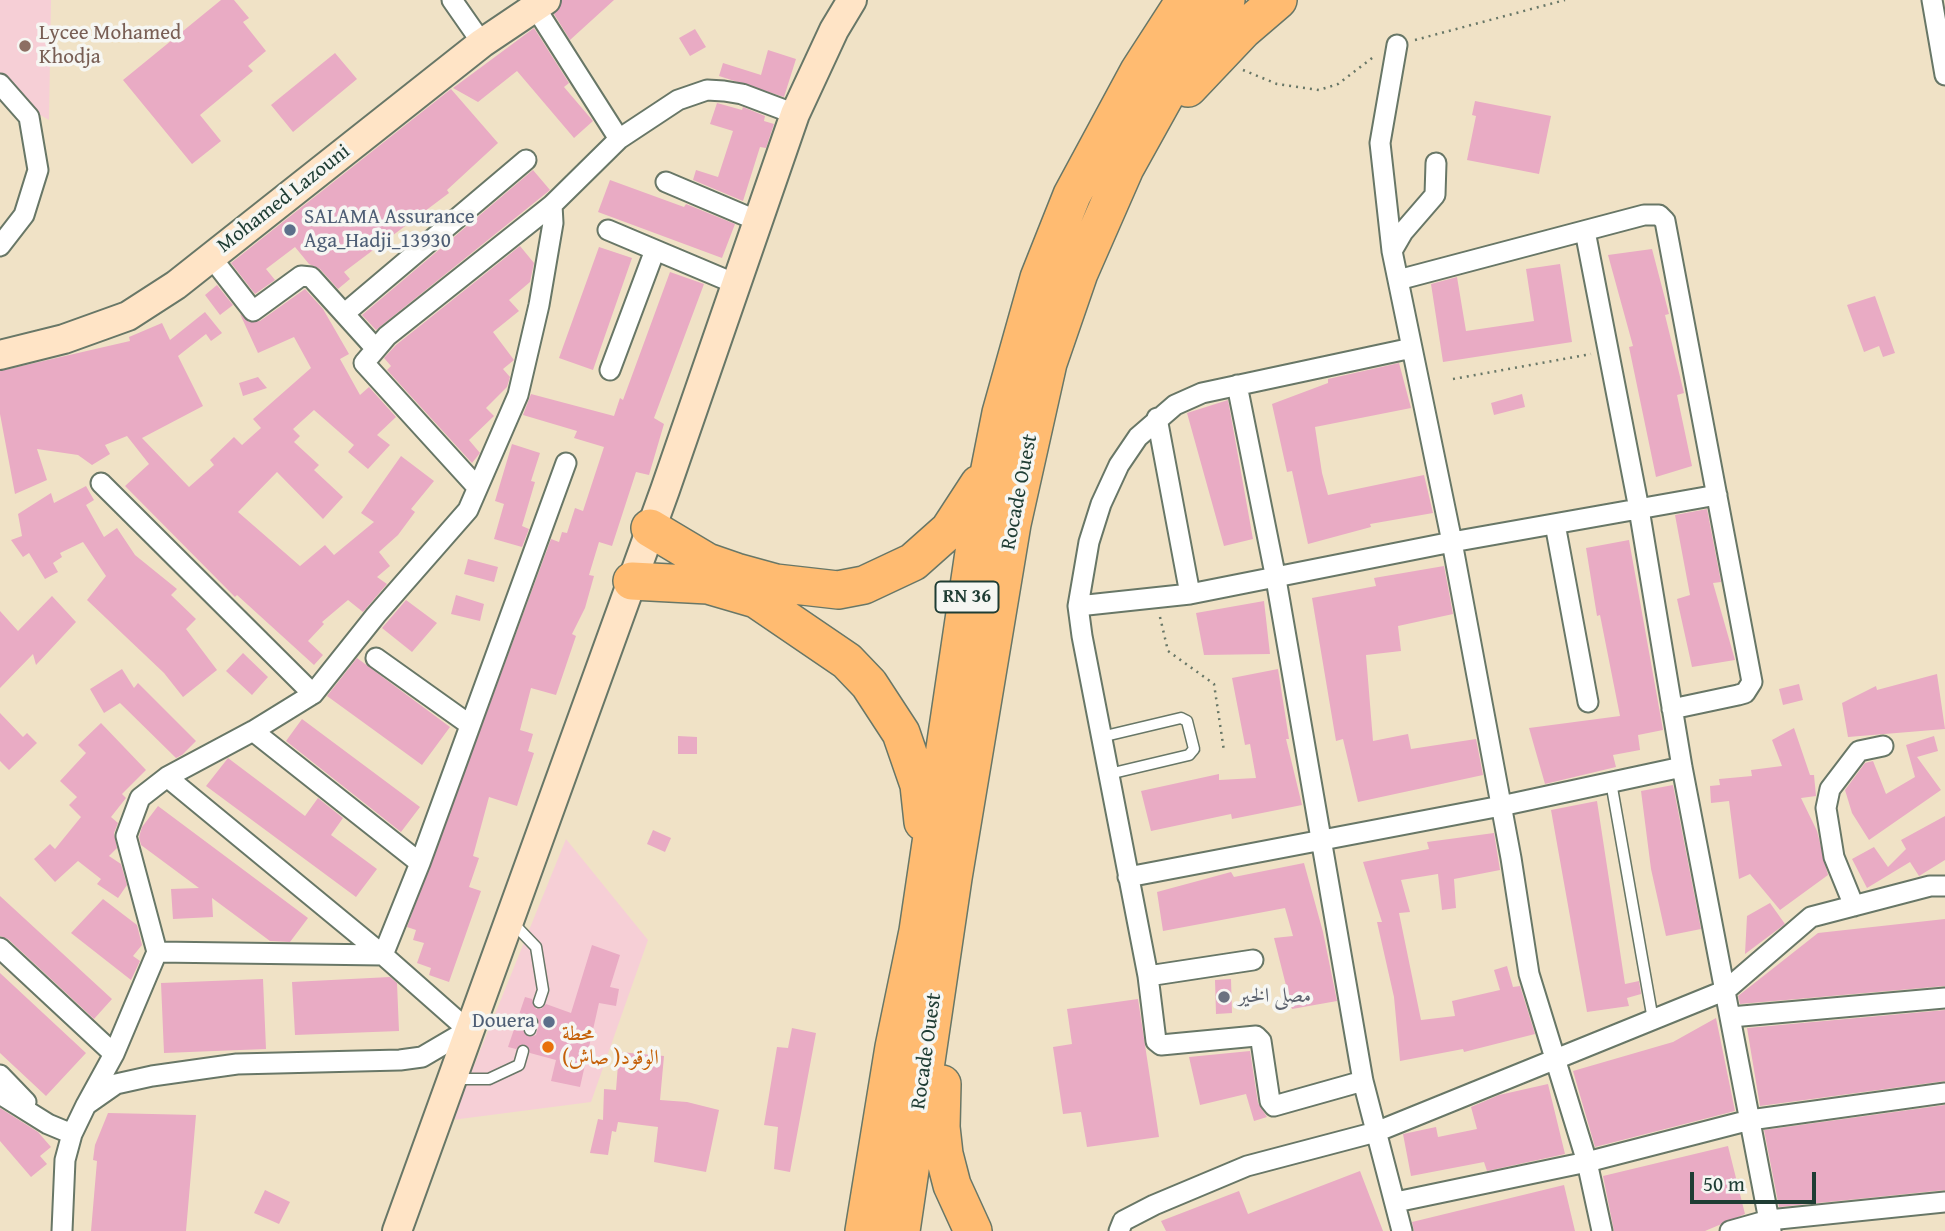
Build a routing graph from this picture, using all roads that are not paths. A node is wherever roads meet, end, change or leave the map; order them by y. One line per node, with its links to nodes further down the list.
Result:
1 (452, 0): 8 (street)
2 (1185, 0): 35 (highway, Rocade Ouest / RN 36)
3 (1226, 0): 13 (highway, Rocade Ouest)
4 (1278, 0): 13 (highway)
5 (1932, 0): 10 (street)
6 (541, 4): 8 (main road, Mohamed Lazouni); 14 (street)
7 (853, 4): 12 (main road)
8 (482, 43): 25 (main road, Mohamed Lazouni)
9 (1397, 46): 24 (street)
10 (1945, 75)
11 (0, 84): 22 (street)
12 (795, 114): 14 (street); 19 (main road)
13 (1148, 123): 66 (highway, Rocade Ouest)
14 (620, 139): 18 (street)
15 (526, 160): 28 (street)
16 (1436, 163): 24 (street)
17 (666, 182): 19 (street)
18 (552, 205): 30 (street); 38 (street)
19 (758, 221): 27 (main road)
20 (608, 230): 23 (street)
21 (1585, 231): 26 (street); 40 (street); 41 (street)
22 (0, 246)
23 (655, 250): 27 (street); 32 (street)
24 (1392, 251): 26 (street)
25 (211, 257): 28 (street); 31 (main road, Mohamed Lazouni)
26 (1398, 280): 29 (street)
27 (736, 284): 39 (main road)
28 (345, 313): 30 (street)
29 (1412, 348): 33 (street); 44 (street)
30 (376, 349): 38 (street)
31 (0, 355)
32 (610, 370)
33 (1237, 385): 34 (street); 46 (street)
34 (1157, 418): 48 (street); 49 (street)
35 (989, 461): 45 (highway); 66 (highway, Rocade Ouest / RN 36)
36 (566, 463): 54 (street)
37 (100, 483): 51 (street)
38 (477, 487): 51 (street)
39 (665, 490): 43 (main road); 45 (main road)
40 (1717, 495): 41 (street); 53 (street)
41 (1639, 509): 42 (street); 53 (street)
42 (1555, 523): 44 (street); 52 (street)
43 (650, 528): 45 (highway); 47 (main road)
44 (1452, 542): 46 (street); 62 (street)
45 (687, 549)
46 (1276, 579): 48 (street); 63 (street)
47 (632, 580): 66 (highway); 69 (main road)
48 (1190, 594): 49 (street)
49 (1078, 606): 56 (street)
50 (376, 658): 54 (street)
51 (313, 694): 55 (street)
52 (1588, 702)
53 (1672, 709): 58 (street)
54 (470, 725): 64 (street)
55 (253, 730): 60 (street); 64 (street)
56 (1101, 737): 59 (street); 59 (lane)
57 (1883, 746): 68 (street)
58 (1682, 767): 61 (street); 75 (street)
59 (1108, 774): 65 (street)
60 (167, 777): 71 (street); 72 (street)
61 (1611, 782): 62 (street); 79 (lane)
62 (1501, 806): 63 (street); 83 (street)
63 (1322, 840): 65 (street); 86 (street)
64 (420, 863): 72 (street)
65 (1128, 877): 74 (street)
66 (939, 883): 100 (highway, Rocade Ouest / RN 36); 101 (highway, Rocade Ouest); 102 (highway)
67 (1945, 886): 68 (street)
68 (1854, 906): 75 (street)
69 (509, 920): 77 (lane); 80 (main road)
70 (0, 948): 82 (street)
71 (157, 952): 72 (street); 82 (street)
72 (383, 955): 80 (street)
73 (1253, 960): 74 (street)
74 (1147, 976): 86 (street)
75 (1726, 990): 78 (street); 79 (street)
76 (1945, 998): 78 (street)
77 (539, 1002)
78 (1731, 1017): 90 (street)
79 (1653, 1020): 83 (street)
80 (468, 1031): 85 (main road); 89 (street)
81 (523, 1051): 85 (lane)
82 (114, 1054): 89 (street)
83 (1553, 1062): 92 (street); 94 (street)
84 (0, 1075): 91 (street)
85 (452, 1079): 99 (main road)
86 (1363, 1082): 92 (street)
87 (1945, 1093): 90 (street)
88 (0, 1094): 91 (street)
89 (86, 1105): 93 (street)
90 (1750, 1119): 94 (street); 97 (street)
91 (48, 1124): 93 (street)
92 (1376, 1132): 95 (street); 103 (street)
93 (72, 1134): 98 (street)
94 (1587, 1162): 95 (street); 105 (street)
95 (1396, 1202): 104 (street)
96 (1945, 1202): 97 (street)
97 (1770, 1226): 106 (street)
98 (62, 1231)
99 (397, 1231)
100 (864, 1231)
101 (901, 1231)
102 (973, 1231)
103 (1119, 1231)
104 (1402, 1231)
105 (1602, 1231)
106 (1730, 1231)

